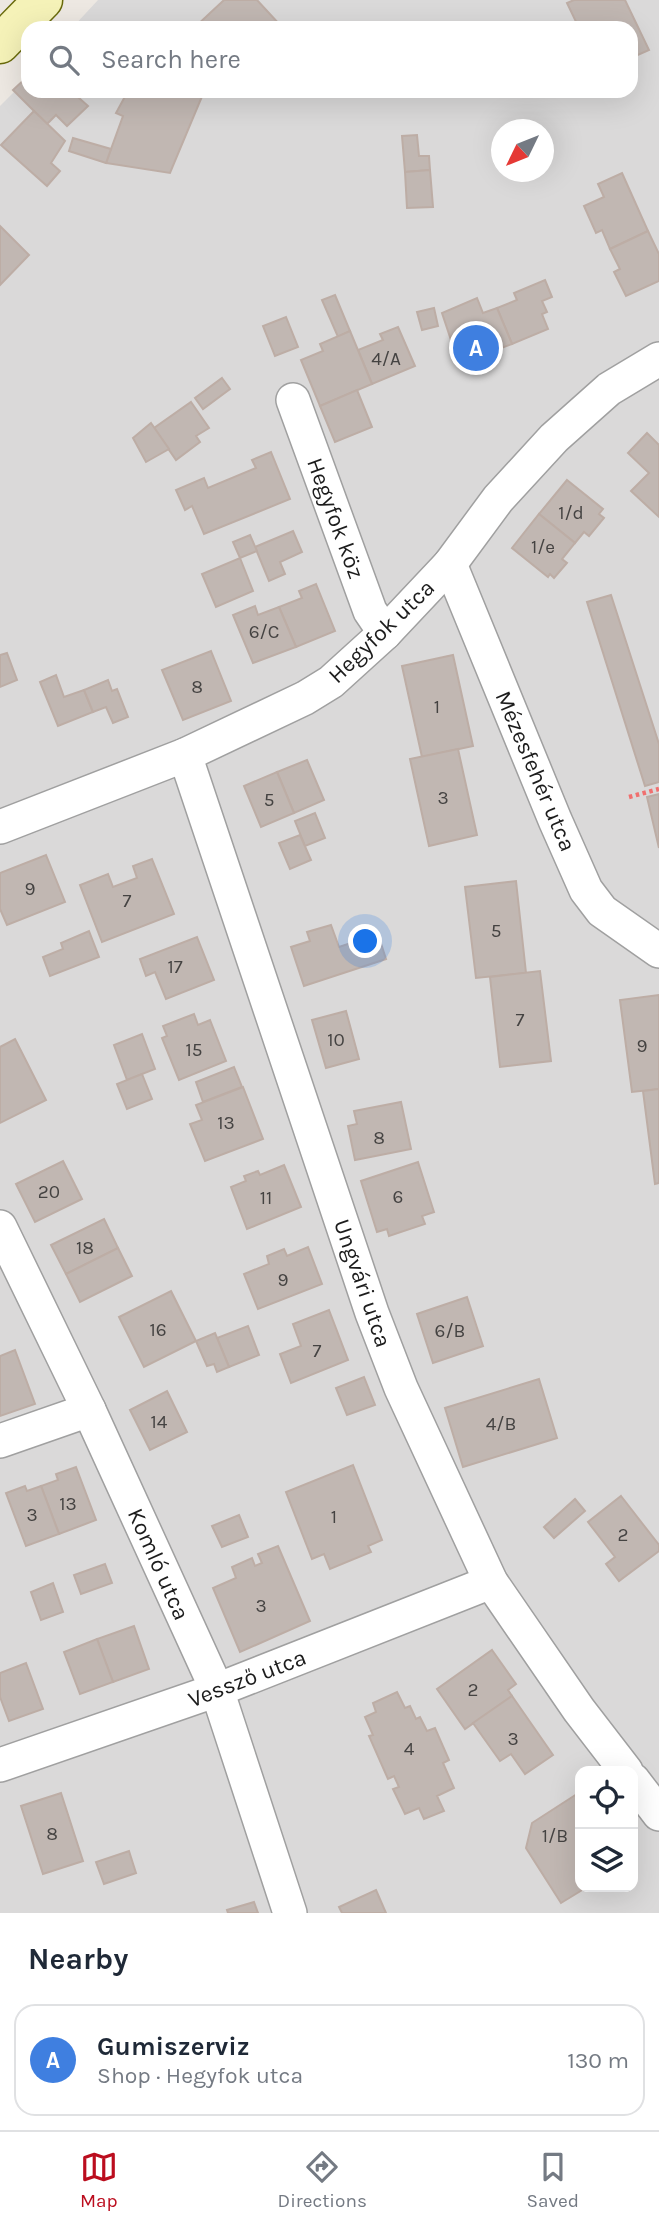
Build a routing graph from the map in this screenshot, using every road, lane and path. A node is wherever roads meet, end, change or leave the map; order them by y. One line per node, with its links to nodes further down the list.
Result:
1 (43, 0): 2 (main road)
2 (22, 21)
3 (21, 23): 4 (main road)
4 (0, 44)
5 (659, 359): 7 (street, Hegyfok utca)
6 (293, 400): 8 (street, Hegyfok köz)
7 (450, 564): 8 (street, Hegyfok utca); 13 (street, Mézesfehér utca)
8 (385, 633): 9 (street, Hegyfok utca)
9 (185, 755): 12 (street, Hegyfok utca); 17 (street, Ungvári utca)
10 (659, 789): 11 (path)
11 (629, 797)
12 (0, 827)
13 (659, 951)
14 (0, 1227): 15 (street, Komló utca)
15 (89, 1410): 16 (street); 18 (street, Komló utca)
16 (0, 1441)
17 (491, 1583): 18 (street, Vessző utca); 20 (street, Ungvári utca)
18 (217, 1690): 19 (street, Vessző utca); 23 (street, Komló utca)
19 (0, 1765)
20 (622, 1766)
21 (638, 1787): 22 (street)
22 (659, 1814)
23 (290, 1913)

